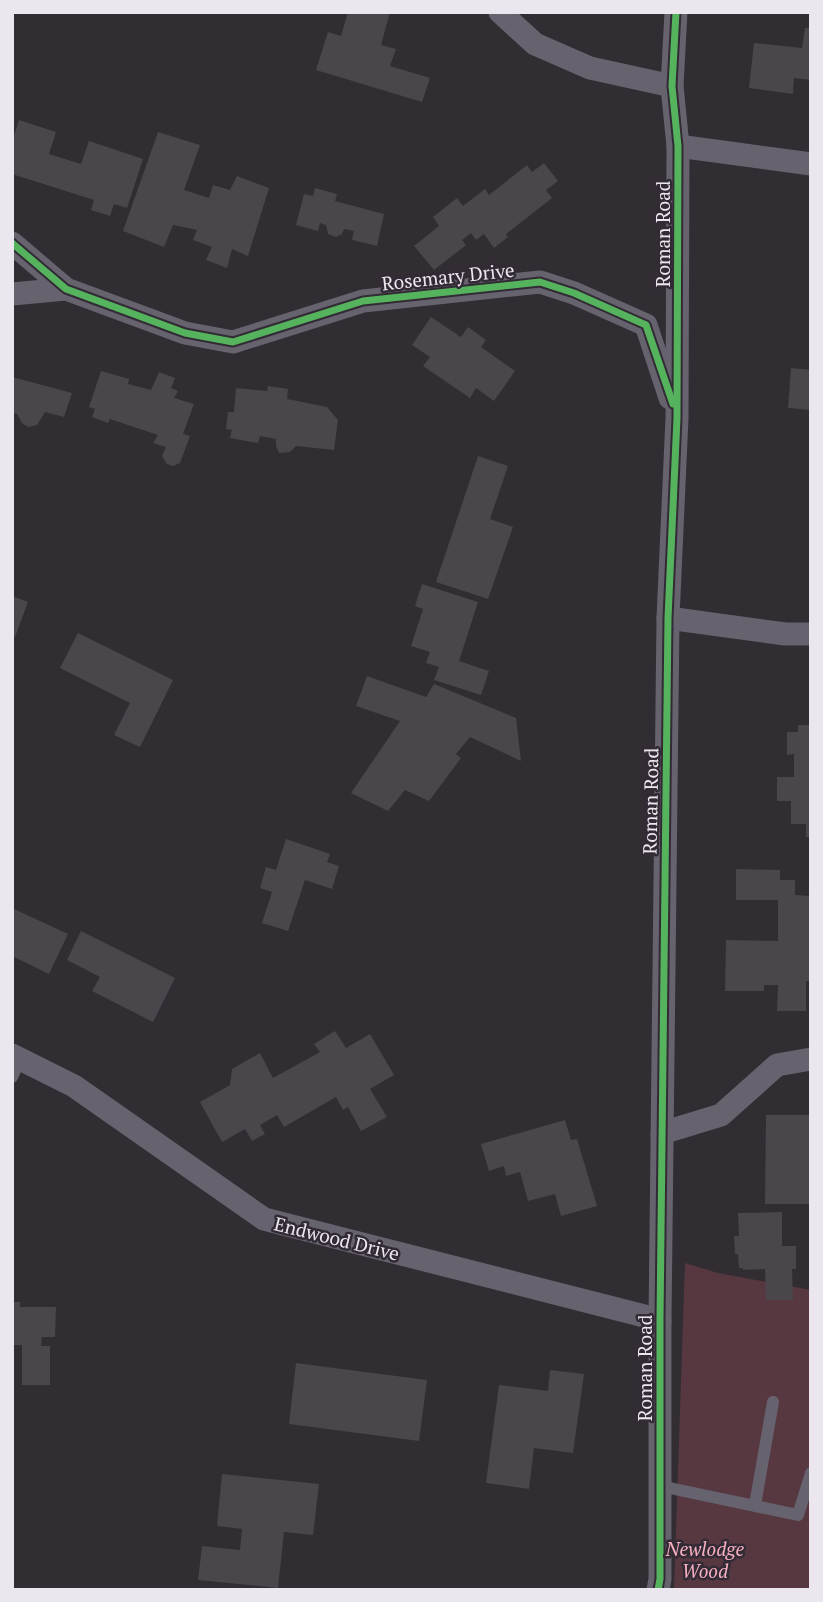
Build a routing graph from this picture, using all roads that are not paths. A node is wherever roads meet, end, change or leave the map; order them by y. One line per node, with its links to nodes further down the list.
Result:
1 (500, 12): 3 (street)
2 (676, 12): 3 (street, Roman Road)
3 (672, 86): 4 (street, Roman Road)
4 (678, 146): 5 (street); 9 (street, Roman Road)
5 (811, 164)
6 (12, 243): 7 (street, Rosemary Drive)
7 (66, 289): 8 (street, Rosemary Drive); 9 (street, Rosemary Drive)
8 (12, 294)
9 (677, 418): 10 (street, Roman Road)
10 (668, 618): 11 (street); 14 (street, Roman Road)
11 (811, 634)
12 (811, 1059): 14 (street)
13 (15, 1064): 15 (street, Endwood Drive)
14 (662, 1133): 15 (street, Roman Road)
15 (660, 1320): 18 (street, Roman Road)
16 (773, 1402): 19 (lane)
17 (811, 1474): 19 (lane)
18 (660, 1486): 19 (lane); 20 (street, Roman Road)
19 (755, 1505)
20 (658, 1590)

